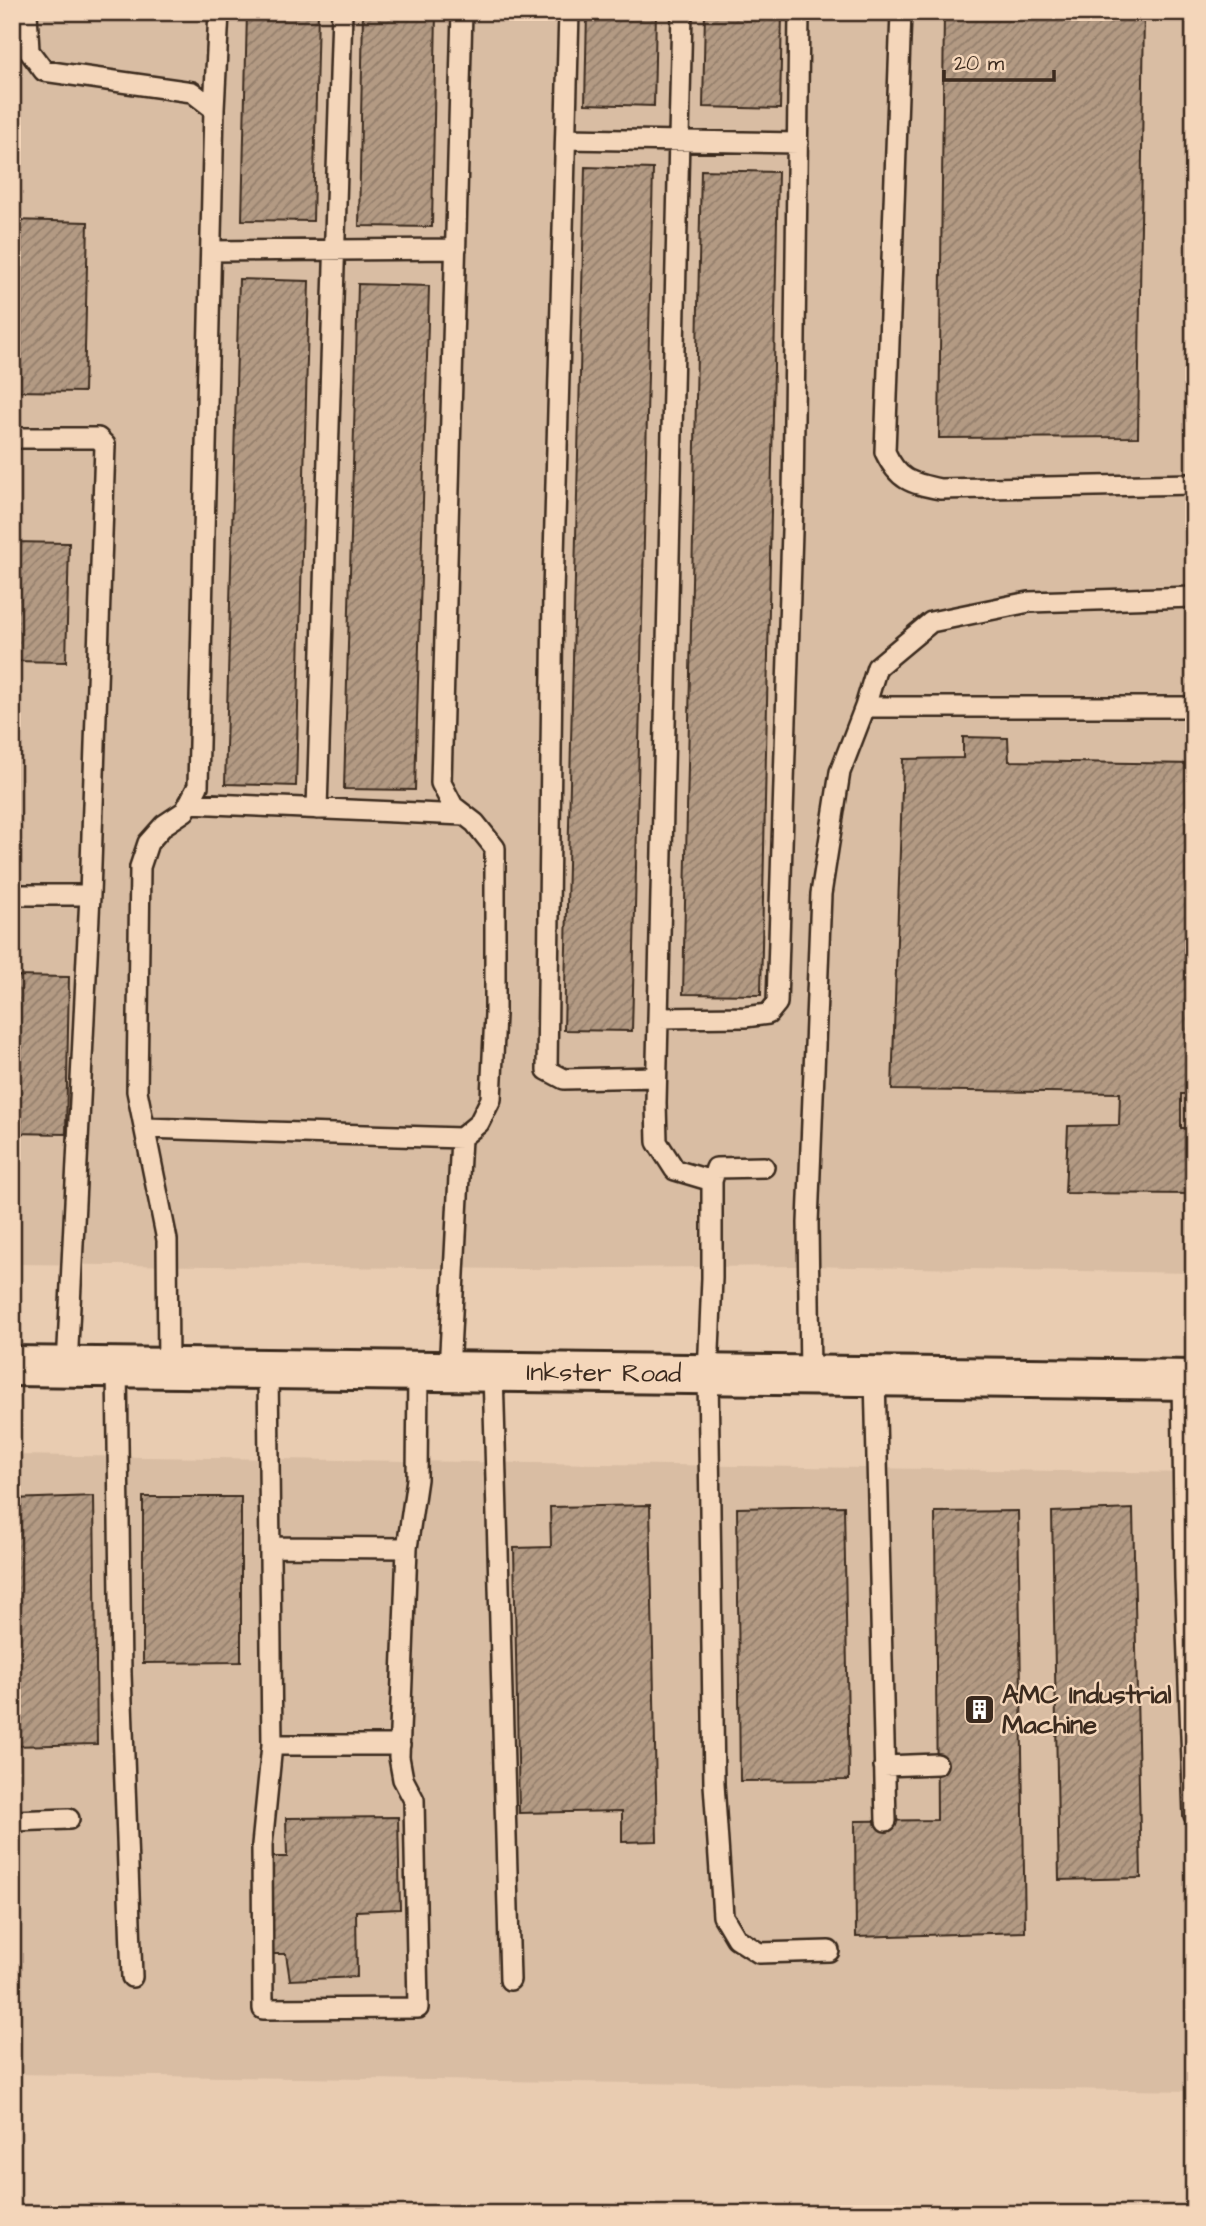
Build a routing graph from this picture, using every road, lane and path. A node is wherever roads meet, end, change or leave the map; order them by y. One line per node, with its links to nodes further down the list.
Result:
1 (27, 12): 9 (lane)
2 (219, 12): 9 (lane)
3 (342, 12): 15 (lane)
4 (462, 12): 13 (lane)
5 (569, 12): 10 (lane)
6 (682, 12): 11 (lane)
7 (799, 12): 12 (lane)
8 (901, 12): 17 (lane)
9 (214, 110): 14 (lane)
10 (567, 139): 11 (lane); 27 (lane)
11 (679, 141): 12 (lane); 26 (lane)
12 (798, 143): 26 (lane)
13 (456, 249): 15 (lane); 23 (lane)
14 (211, 251): 15 (lane); 21 (lane)
15 (336, 252): 22 (lane)
16 (12, 438): 25 (lane)
17 (1194, 484)
18 (1194, 597): 19 (lane)
19 (865, 707): 20 (lane); 40 (lane)
20 (1194, 707)
21 (189, 803): 22 (lane); 28 (lane)
22 (317, 809): 23 (lane)
23 (464, 815): 29 (lane)
24 (12, 895): 25 (lane)
25 (90, 895): 33 (lane)
26 (658, 1018): 27 (lane)
27 (656, 1077): 31 (lane)
28 (146, 1128): 29 (lane); 35 (lane)
29 (461, 1138): 37 (lane)
30 (764, 1167): 31 (lane)
31 (712, 1181): 39 (lane)
32 (12, 1366): 33 (main road, Inkster Road)
33 (67, 1367): 34 (main road, Inkster Road)
34 (117, 1367): 35 (main road, Inkster Road); 54 (lane)
35 (168, 1368): 36 (main road, Inkster Road)
36 (268, 1369): 37 (main road, Inkster Road); 43 (lane)
37 (434, 1371): 38 (main road, Inkster Road); 44 (lane)
38 (493, 1372): 39 (main road, Inkster Road); 55 (lane)
39 (708, 1375): 40 (main road, Inkster Road); 53 (lane)
40 (810, 1376): 41 (main road, Inkster Road)
41 (875, 1377): 42 (main road, Inkster Road); 48 (lane)
42 (1188, 1380): 49 (lane)
43 (270, 1547): 44 (lane); 45 (lane)
44 (407, 1548): 46 (lane)
45 (272, 1745): 46 (lane); 46 (lane)
46 (400, 1745)
47 (937, 1764): 48 (lane)
48 (884, 1766): 52 (lane)
49 (1194, 1815)
50 (69, 1819): 51 (lane)
51 (12, 1821)
52 (886, 1821)
53 (829, 1951)
54 (132, 1977)
55 (510, 1980)

